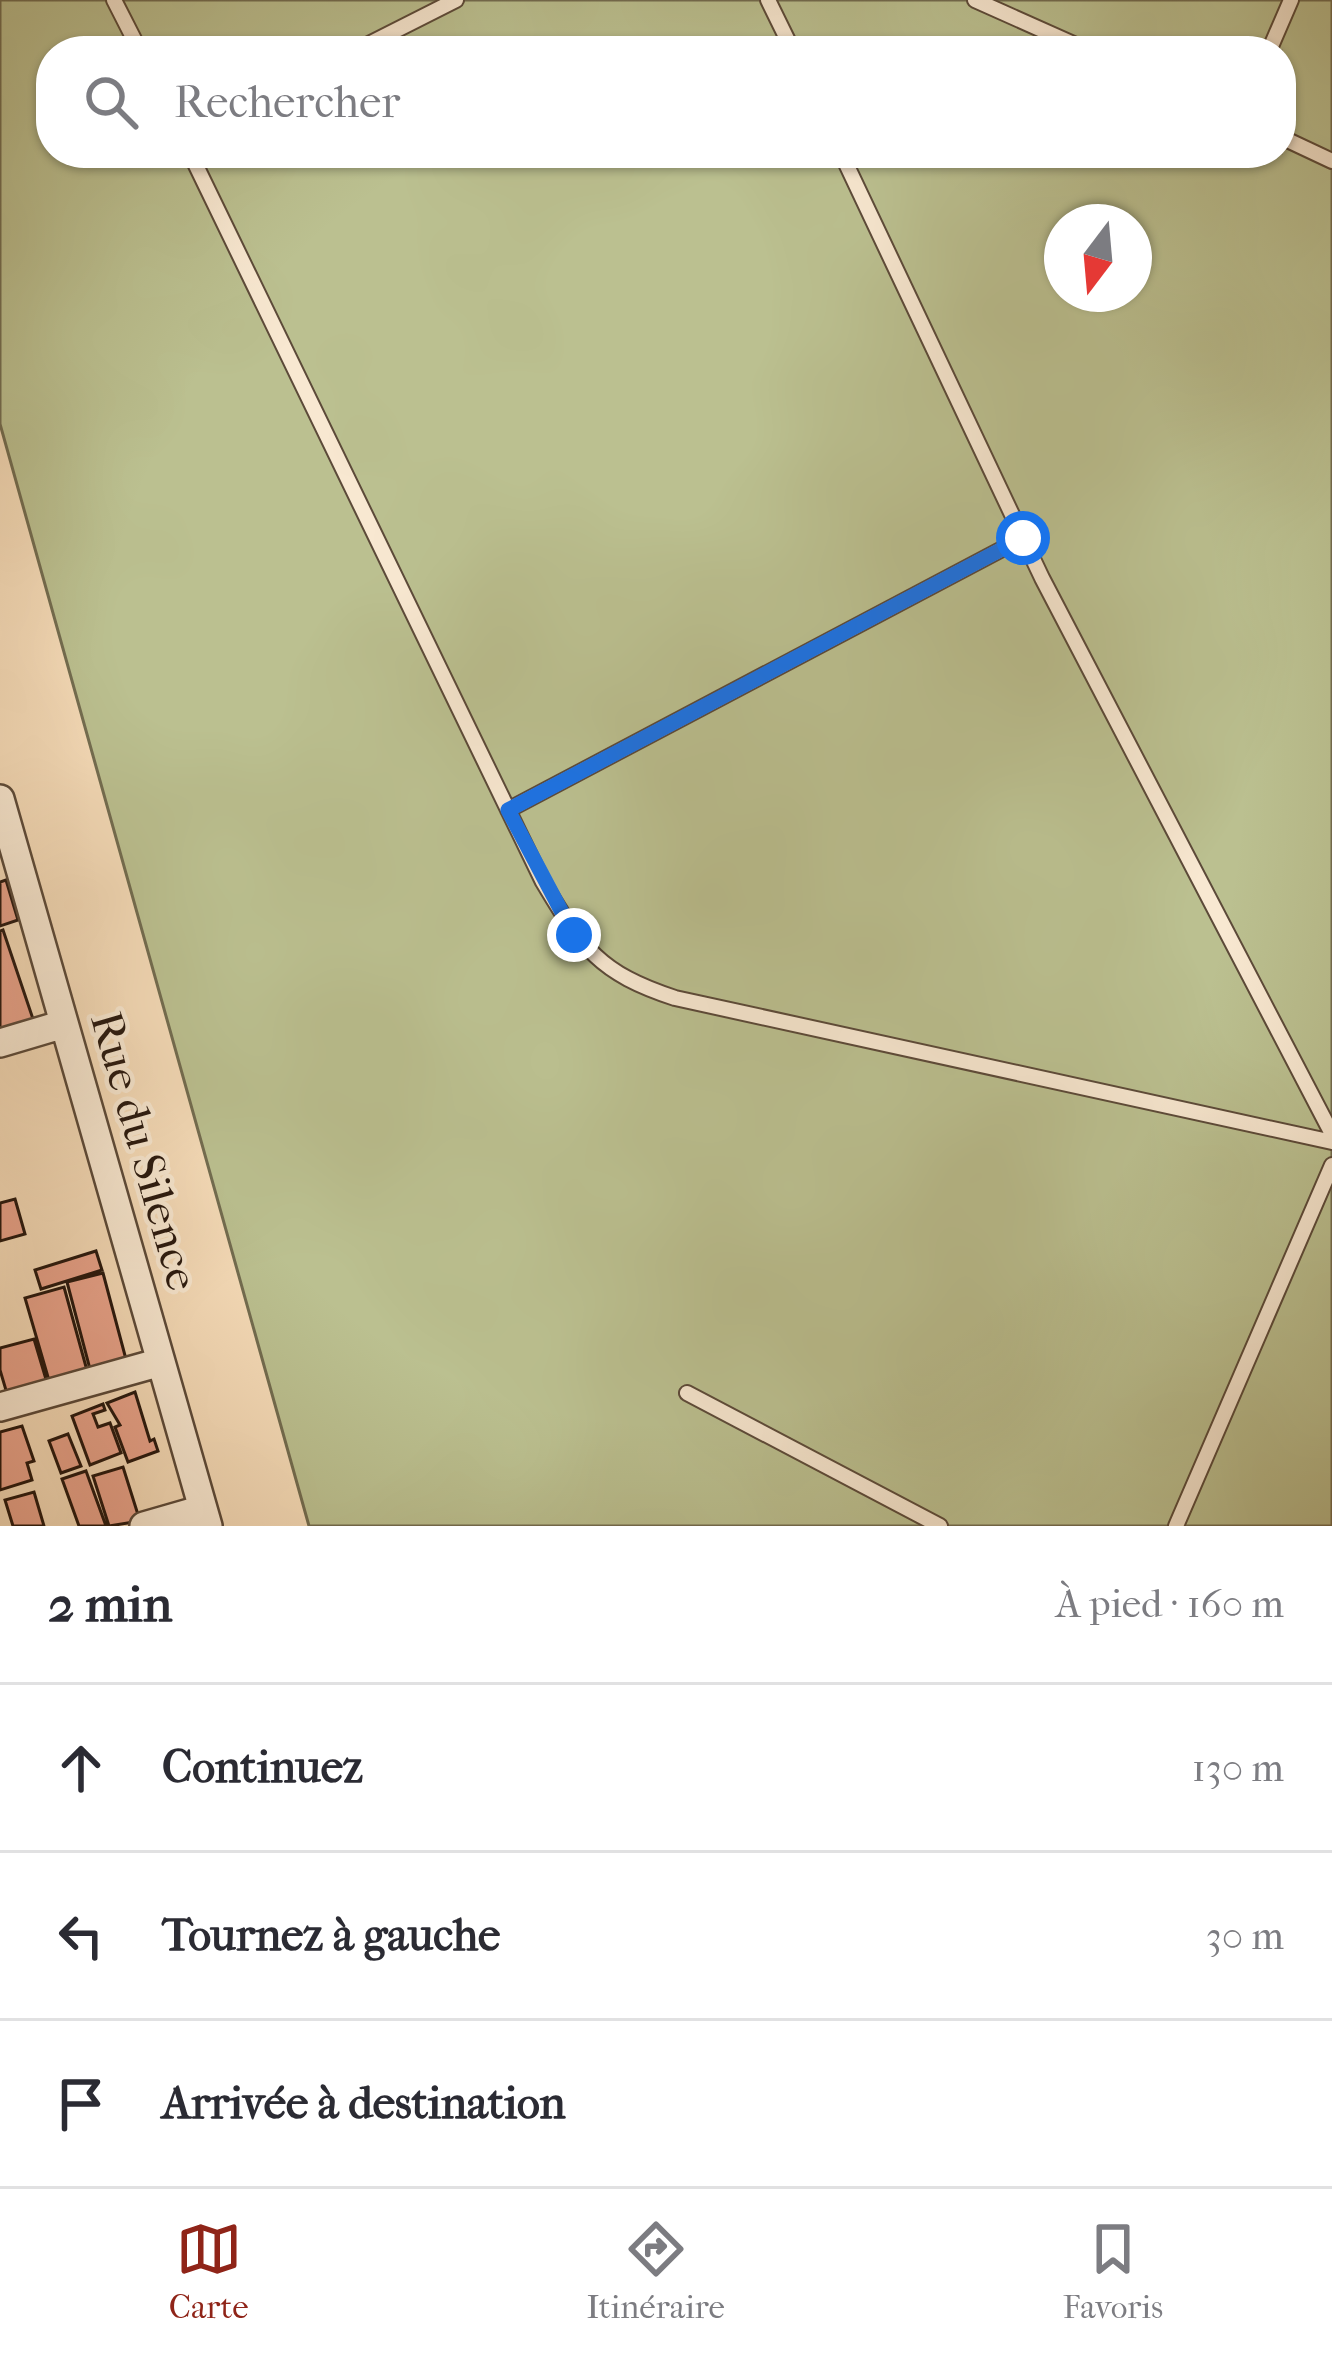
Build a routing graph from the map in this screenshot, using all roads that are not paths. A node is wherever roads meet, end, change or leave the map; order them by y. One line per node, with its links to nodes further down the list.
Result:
1 (114, 0): 6 (lane)
2 (456, 0): 7 (lane)
3 (769, 0): 8 (lane)
4 (975, 0): 9 (lane)
5 (1291, 0): 10 (lane)
6 (132, 36)
7 (385, 36)
8 (786, 36)
9 (1055, 36)
10 (1275, 36)
11 (1296, 144): 12 (lane)
12 (1332, 160)
13 (197, 168): 17 (lane)
14 (848, 168): 15 (lane)
15 (1023, 538): 17 (lane); 20 (lane)
16 (0, 800): 18 (street, Rue du Silence)
17 (508, 810): 20 (lane)
18 (64, 1024): 19 (street); 22 (street, Rue du Silence)
19 (0, 1043)
20 (1332, 1138)
21 (1332, 1165): 28 (lane)
22 (161, 1362): 24 (street); 25 (street, Rue du Silence)
23 (687, 1393): 27 (lane)
24 (1, 1402)
25 (205, 1518): 26 (street)
26 (144, 1526)
27 (940, 1526)
28 (1176, 1526)

